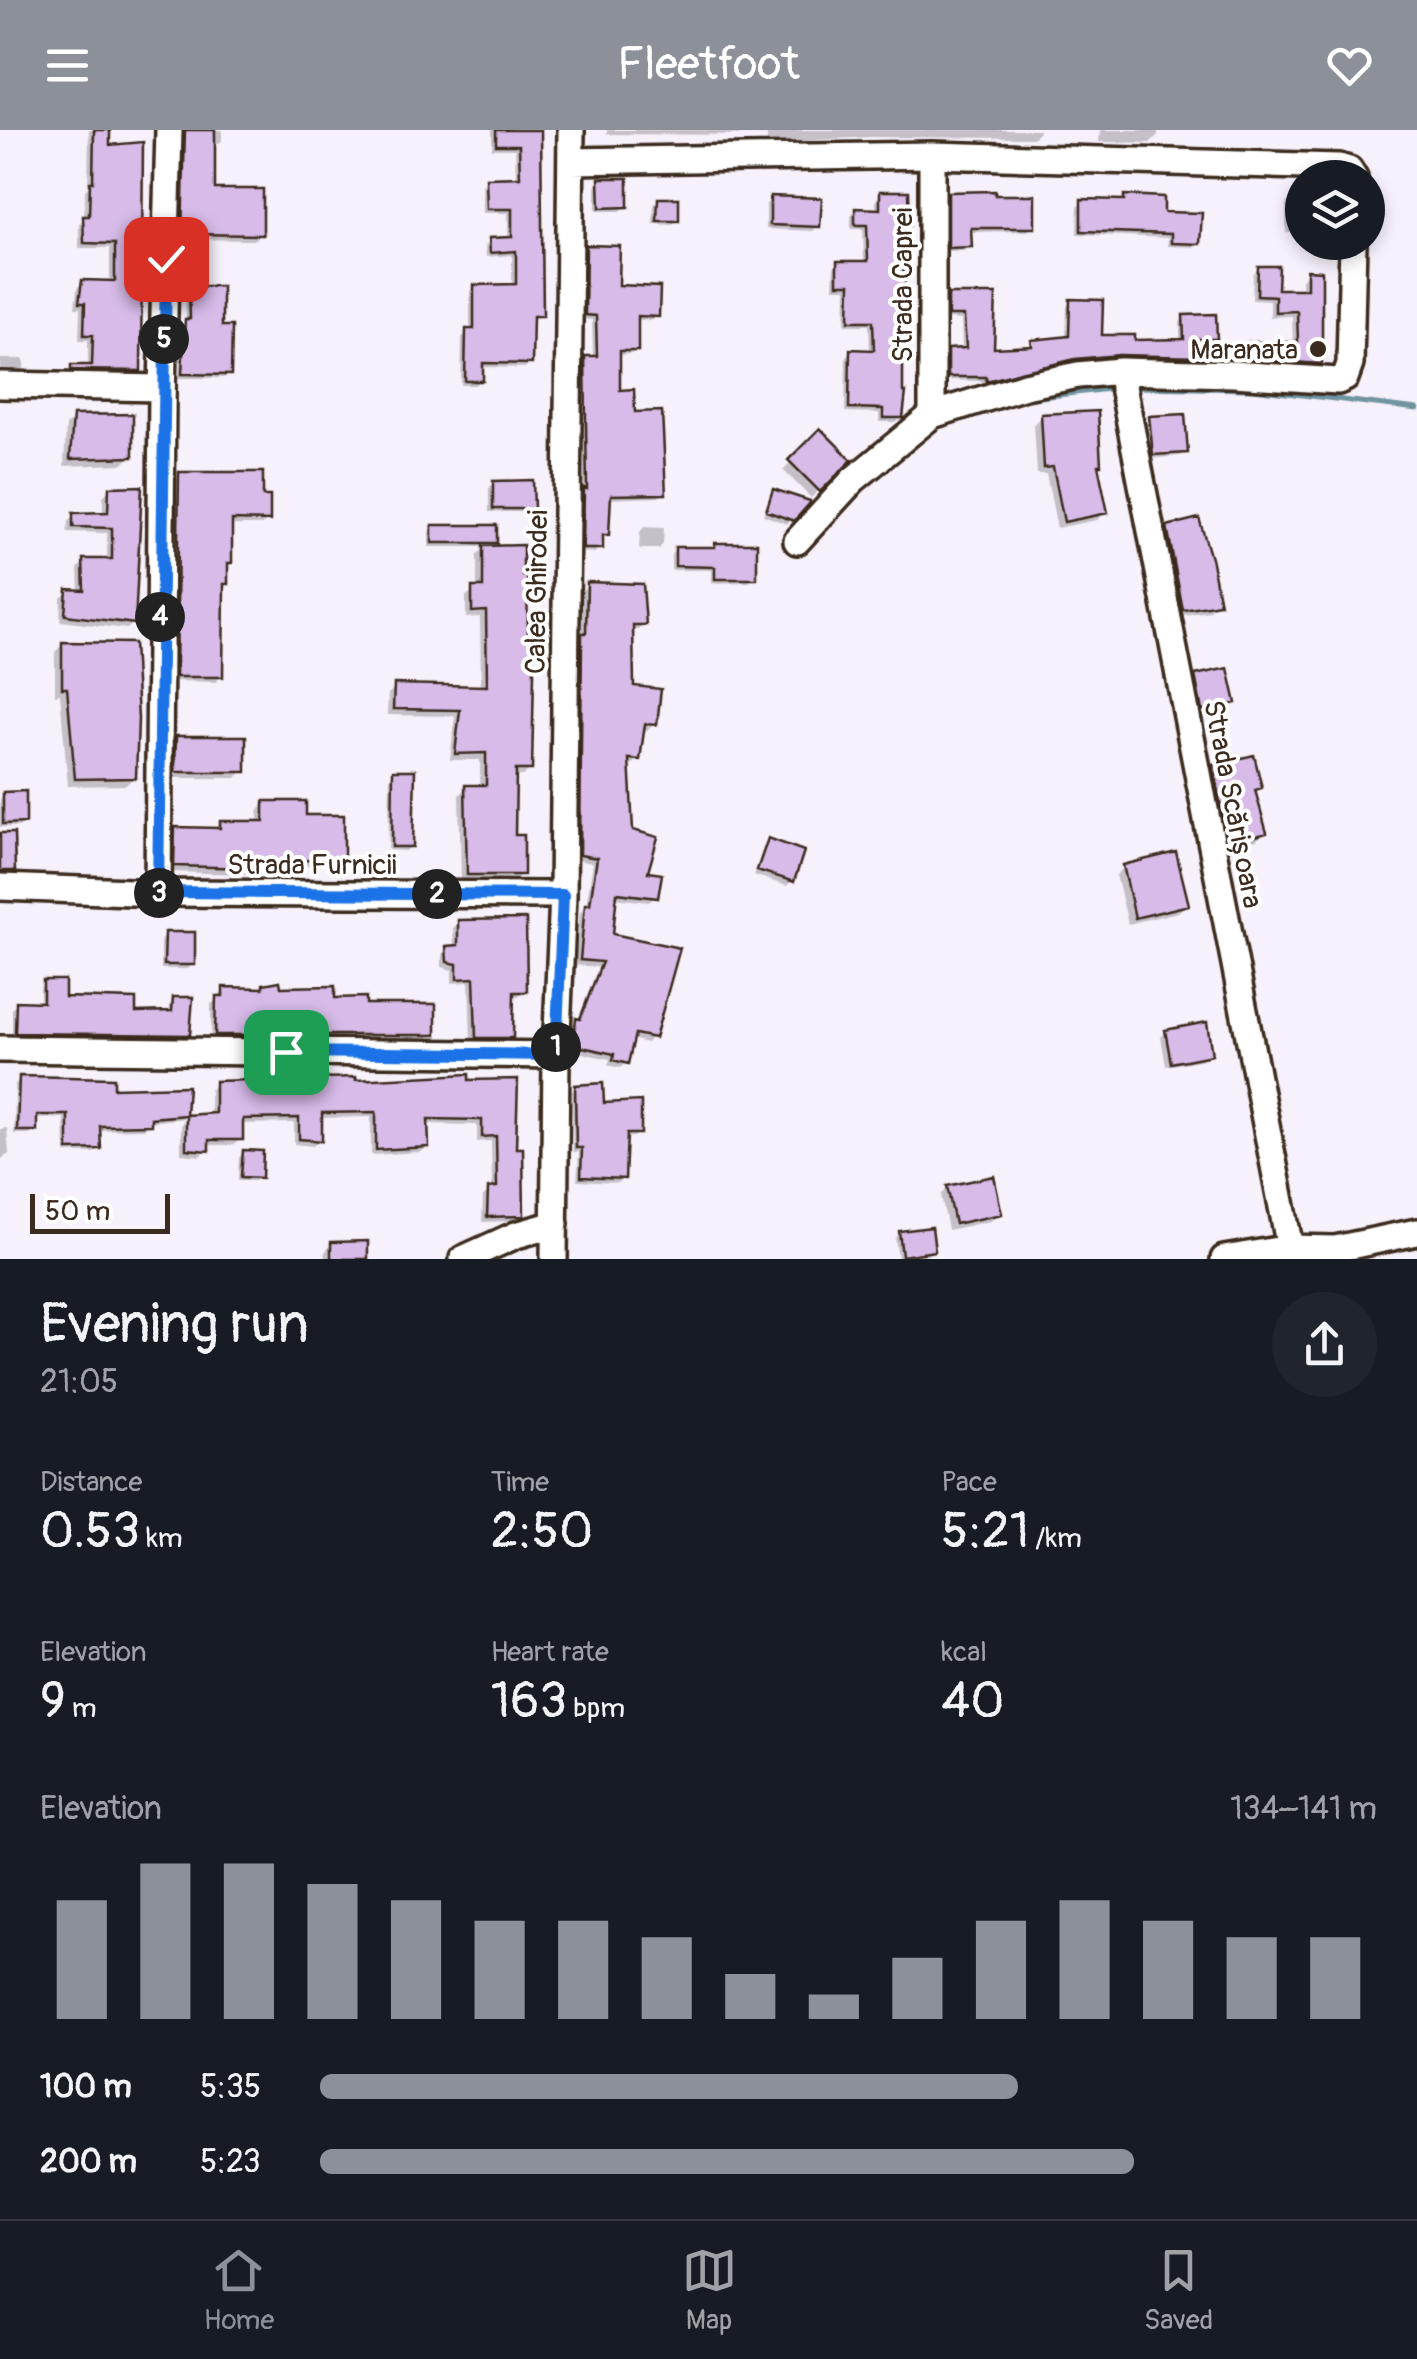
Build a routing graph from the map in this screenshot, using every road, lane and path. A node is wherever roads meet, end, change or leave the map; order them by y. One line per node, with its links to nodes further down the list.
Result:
1 (169, 130): 9 (street)
2 (571, 130): 4 (street, Calea Ghirodei)
3 (932, 155): 4 (street); 5 (street); 10 (street, Strada Caprei)
4 (571, 162): 14 (street, Calea Ghirodei)
5 (1285, 166)
6 (1353, 260): 7 (street)
7 (1120, 372): 10 (street); 19 (street, Strada Scărișoara)
8 (0, 385): 9 (street)
9 (162, 388): 13 (street)
10 (932, 416): 11 (street)
11 (797, 541)
12 (0, 887): 13 (street, Strada Furnicii)
13 (158, 892): 14 (street, Strada Furnicii)
14 (563, 895): 16 (street, Calea Ghirodei)
15 (0, 1049): 16 (street)
16 (556, 1055): 17 (street, Calea Ghirodei)
17 (555, 1224): 21 (street); 22 (street, Calea Ghirodei)
18 (1417, 1232): 20 (street)
19 (1290, 1248): 20 (street); 23 (street)
20 (1336, 1254)
21 (463, 1259)
22 (554, 1259)
23 (1224, 1259)

